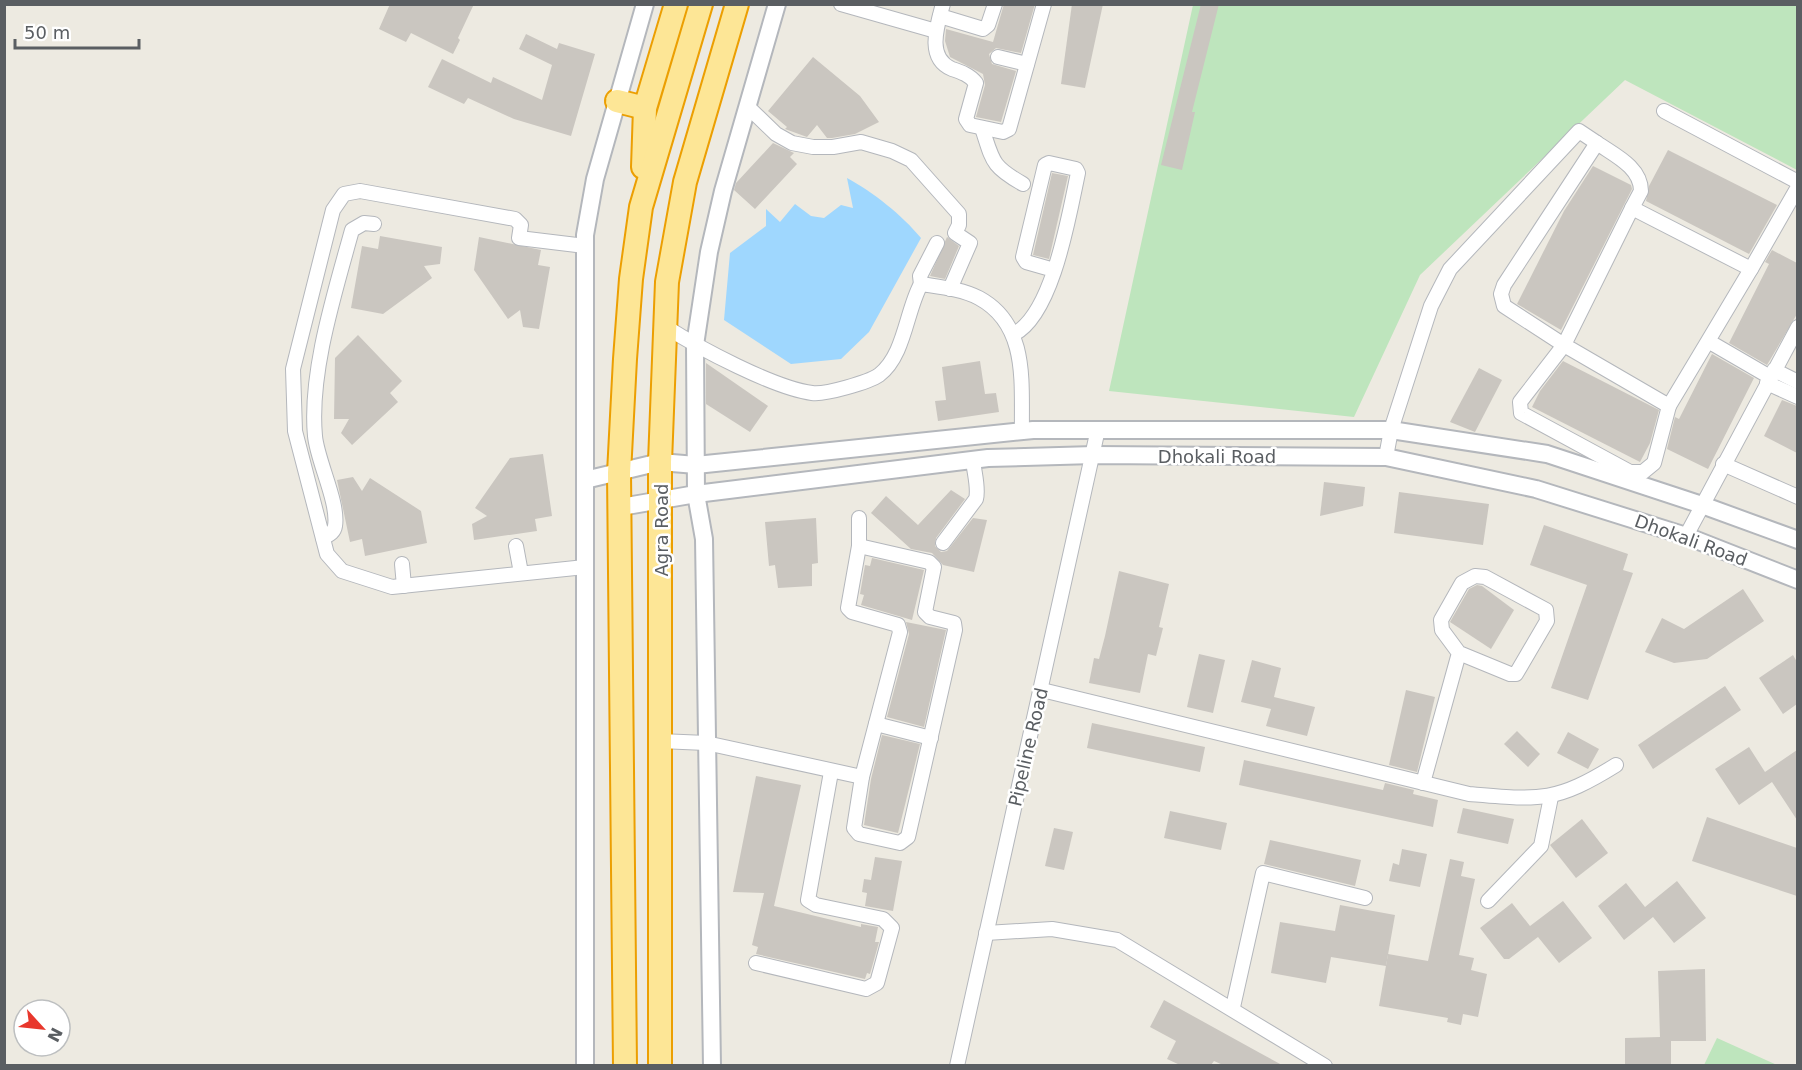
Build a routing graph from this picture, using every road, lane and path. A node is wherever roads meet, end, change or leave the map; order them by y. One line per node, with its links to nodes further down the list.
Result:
1 (645, 4): 14 (street)
2 (676, 4): 16 (highway)
3 (701, 4): 23 (highway)
4 (737, 4): 32 (highway, Agra Road)
5 (777, 4): 15 (street)
6 (841, 4): 9 (street)
7 (995, 4): 10 (street)
8 (1044, 4): 13 (street)
9 (871, 9): 11 (street)
10 (942, 10): 11 (street)
11 (936, 31): 18 (street)
12 (998, 57): 13 (street)
13 (1027, 64): 18 (street)
14 (617, 101): 16 (highway); 27 (street)
15 (747, 106): 31 (street); 36 (street)
16 (645, 108): 23 (highway)
17 (1664, 111): 20 (street)
18 (982, 128): 21 (street)
19 (1597, 143): 24 (street); 37 (street); 43 (street)
20 (1797, 182)
21 (1023, 184)
22 (1797, 187): 28 (street)
23 (641, 207): 53 (highway)
24 (1632, 208): 28 (street); 37 (street)
25 (374, 224): 62 (street)
26 (937, 243): 30 (street)
27 (585, 246): 54 (street); 62 (street)
28 (1751, 269): 35 (street)
29 (1054, 270): 29 (street); 34 (street)
30 (921, 284): 31 (street); 36 (street)
31 (950, 289): 34 (street)
32 (666, 327): 36 (street); 49 (highway, Agra Road)
33 (1797, 327): 38 (street)
34 (1014, 334): 44 (street)
35 (1708, 341): 38 (street); 41 (street)
36 (695, 345): 51 (street)
37 (1564, 345): 41 (street); 41 (street)
38 (1771, 377): 39 (street); 40 (street); 50 (street)
39 (1797, 382)
40 (1797, 397)
41 (1670, 406)
42 (1098, 429): 43 (street, Dhokali Road); 44 (street, Dhokali Road); 46 (street, Pipeline Road)
43 (1391, 430): 47 (street); 58 (street, Dhokali Road)
44 (1022, 432): 45 (street, Dhokali Road)
45 (936, 440): 51 (street, Dhokali Road); 52 (street)
46 (1094, 455): 47 (street, Dhokali Road); 48 (street, Dhokali Road); 73 (street, Pipeline Road)
47 (1386, 457): 61 (street, Dhokali Road)
48 (973, 460): 52 (street, Dhokali Road); 64 (street)
49 (660, 462): 51 (street, Dhokali Road); 53 (street, Dhokali Road); 57 (highway, Agra Road)
50 (1723, 464): 56 (street); 58 (street)
51 (696, 465): 55 (street)
52 (936, 465): 55 (street, Dhokali Road)
53 (620, 473): 54 (street, Dhokali Road); 59 (highway)
54 (585, 480): 68 (street)
55 (696, 494): 57 (street, Dhokali Road); 77 (street)
56 (1797, 497)
57 (661, 500): 59 (street, Dhokali Road); 76 (highway, Agra Road)
58 (1702, 505): 61 (street); 63 (street, Dhokali Road)
59 (621, 507): 89 (highway)
60 (859, 518): 66 (street)
61 (1686, 536): 70 (street, Dhokali Road)
62 (323, 538): 71 (street)
63 (1797, 540)
64 (943, 543)
65 (516, 546): 69 (street)
66 (859, 546): 74 (street); 75 (street)
67 (402, 564): 71 (street)
68 (585, 567): 69 (street); 88 (street)
69 (520, 573): 71 (street)
70 (1797, 580)
71 (404, 586)
72 (1460, 653): 72 (street); 81 (street)
73 (1042, 690): 81 (street); 85 (street, Pipeline Road)
74 (876, 724): 75 (street); 80 (street)
75 (931, 738): 80 (street)
76 (660, 741): 77 (street); 90 (highway, Agra Road)
77 (706, 743): 79 (street); 91 (street)
78 (1616, 765): 82 (street)
79 (831, 772): 80 (street); 86 (street)
80 (862, 777)
81 (1424, 783): 82 (street)
82 (1551, 797): 84 (street)
83 (1365, 898): 87 (street)
84 (1488, 901)
85 (986, 933): 87 (street); 92 (street, Pipeline Road)
86 (756, 963)
87 (1233, 1007): 93 (street)
88 (585, 1065)
89 (625, 1065)
90 (660, 1065)
91 (712, 1065)
92 (957, 1065)
93 (1325, 1065)

